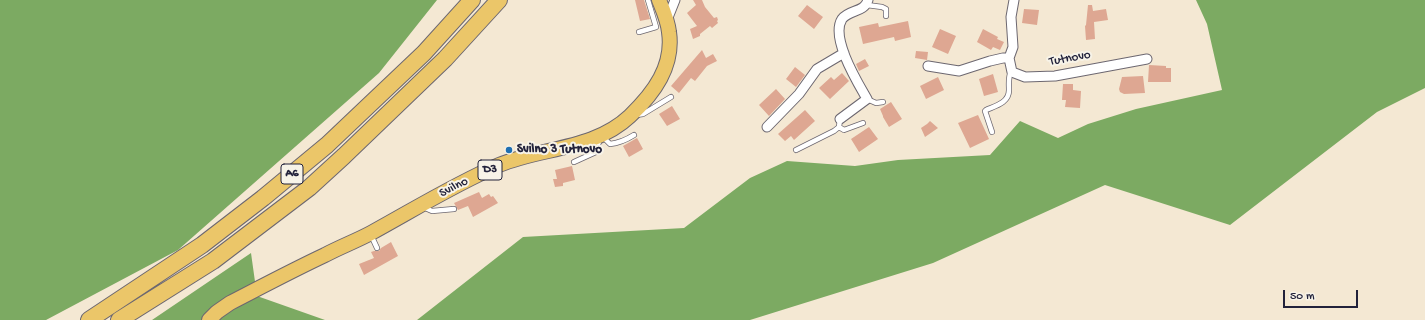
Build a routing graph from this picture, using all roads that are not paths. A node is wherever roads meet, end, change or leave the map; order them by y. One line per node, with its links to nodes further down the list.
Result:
1 (472, 0): 33 (highway, A6)
2 (499, 0): 34 (highway, A6)
3 (648, 0): 10 (lane)
4 (660, 0): 9 (main road, Svilno / D3)
5 (675, 0): 9 (street)
6 (1014, 0): 12 (street)
7 (868, 2): 8 (lane); 11 (street)
8 (886, 16)
9 (667, 20): 19 (main road, Svilno / D3)
10 (638, 32)
11 (844, 53): 17 (street); 22 (street)
12 (1009, 58): 14 (street); 15 (street)
13 (1147, 59): 15 (street, Tutnovo)
14 (928, 66)
15 (1011, 69): 23 (lane)
16 (671, 97): 19 (lane)
17 (867, 100): 18 (lane); 21 (street)
18 (882, 102)
19 (630, 116): 25 (main road, Svilno / D3)
20 (863, 123): 21 (lane)
21 (839, 124): 26 (lane)
22 (767, 127)
23 (992, 132)
24 (634, 135): 25 (lane)
25 (601, 136): 27 (lane); 28 (main road, Svilno / D3)
26 (796, 150)
27 (574, 162)
28 (419, 206): 29 (lane); 30 (main road, Svilno / D3)
29 (454, 209)
30 (370, 233): 31 (lane); 32 (main road, Svilno / D3)
31 (377, 248)
32 (210, 319)
33 (89, 320)
34 (119, 320)

